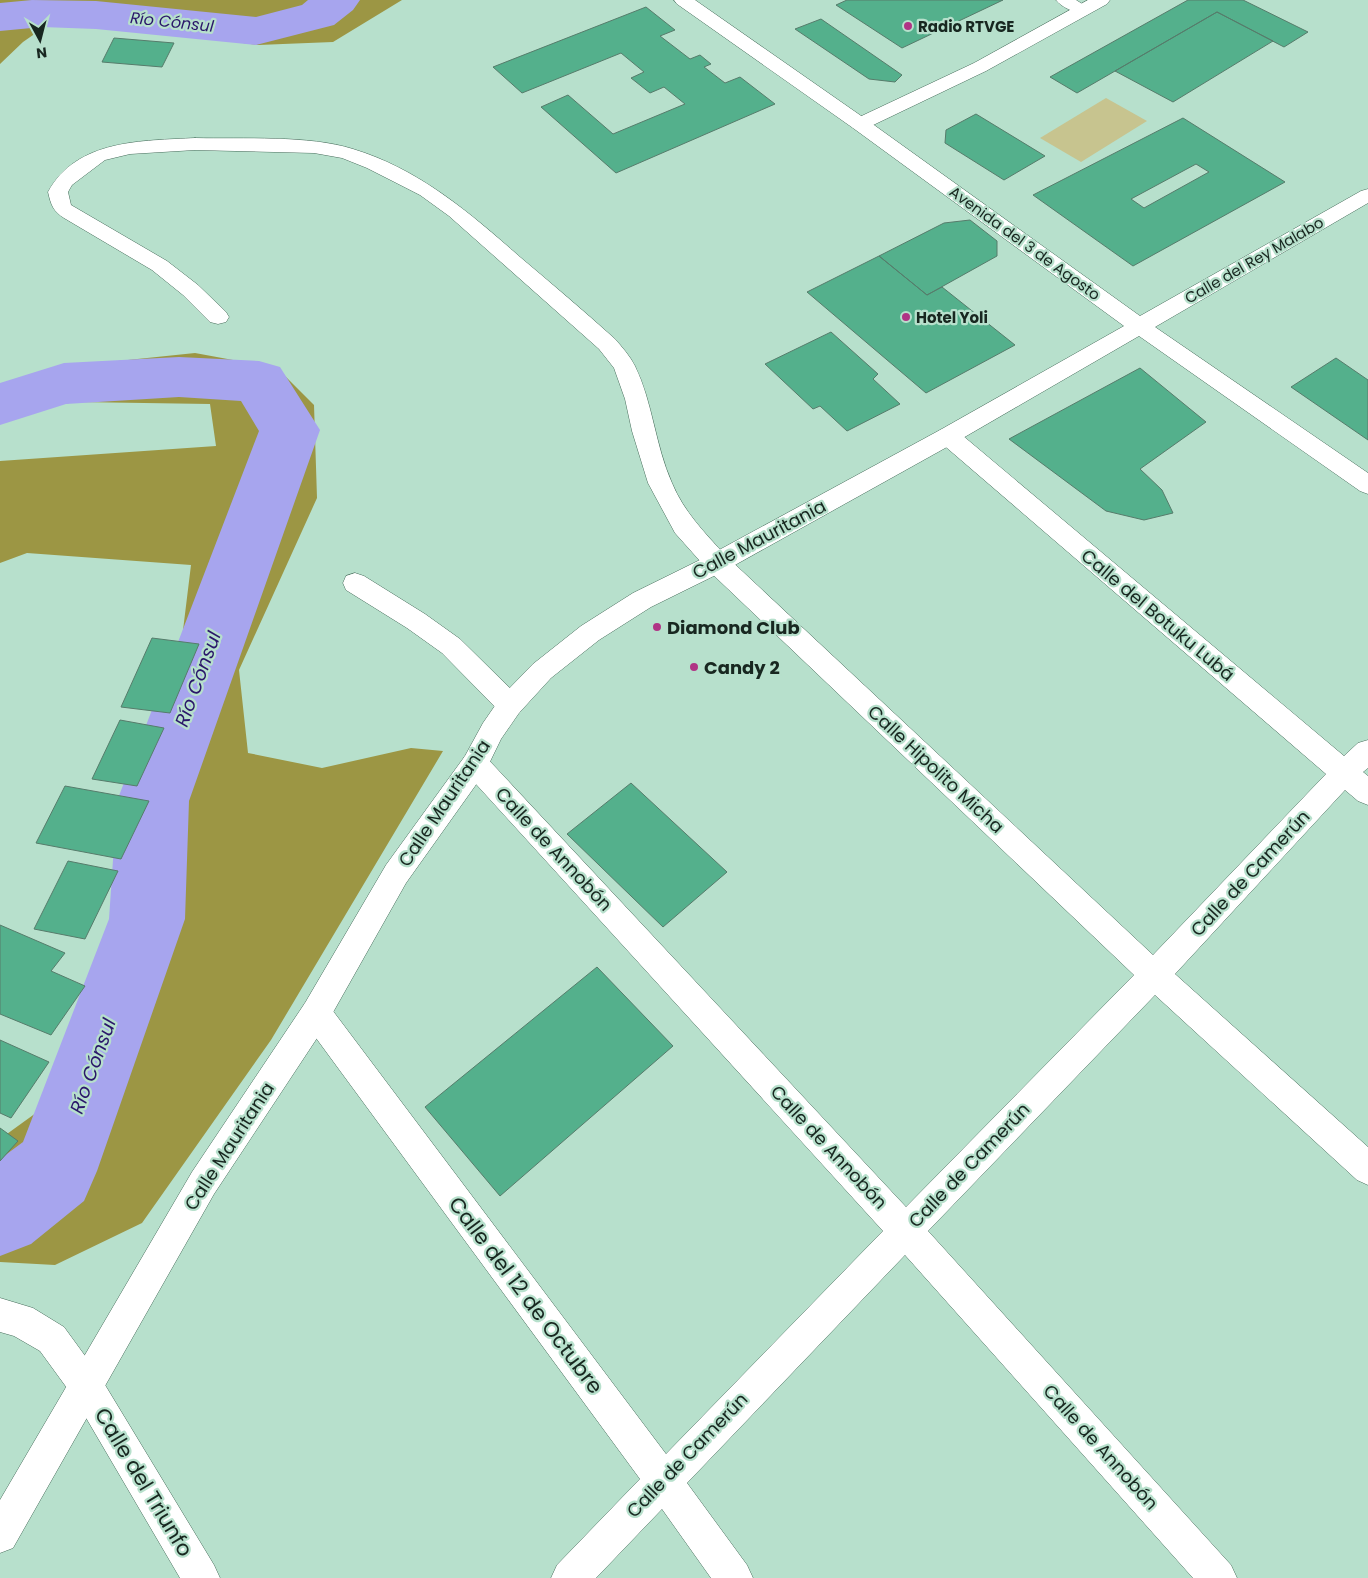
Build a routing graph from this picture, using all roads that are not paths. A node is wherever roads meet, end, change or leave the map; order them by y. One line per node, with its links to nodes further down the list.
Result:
1 (683, 0): 5 (street, Avenida del 3 de Agosto)
2 (1064, 0): 4 (lane)
3 (1101, 0): 4 (street)
4 (1082, 9): 5 (street)
5 (860, 124): 8 (street, Avenida del 3 de Agosto)
6 (1368, 195): 8 (street, Calle del Rey Malabo)
7 (218, 317): 11 (street, Calle Hipolito Micha)
8 (1140, 326): 9 (street, Calle Mauritania); 10 (street, Avenida del 3 de Agosto)
9 (948, 436): 11 (street, Calle Mauritania); 16 (street, Calle del Botuku Lubá)
10 (1368, 485)
11 (717, 563): 13 (street, Calle Mauritania); 18 (street, Calle Hipolito Micha)
12 (355, 583): 13 (street)
13 (510, 704): 15 (street, Calle Mauritania)
14 (1368, 751): 16 (street, Calle de Camerún)
15 (475, 764): 19 (street, Calle Mauritania); 21 (street, Calle de Annobón)
16 (1344, 773): 17 (street, Calle del Botuku Lubá); 18 (street, Calle de Camerún)
17 (1368, 793)
18 (1154, 975): 20 (street, Calle Hipolito Micha); 21 (street, Calle de Camerún)
19 (316, 1013): 23 (street, Calle Mauritania); 24 (street, Calle del 12 de Octubre)
20 (1368, 1169)
21 (906, 1230): 24 (street, Calle de Camerún); 29 (street, Calle de Annobón)
22 (0, 1315): 23 (street, Calle del Triunfo)
23 (87, 1387): 25 (street, Calle Mauritania); 26 (street, Calle del Triunfo)
24 (663, 1480): 27 (street, Calle de Camerún); 28 (street, Calle del 12 de Octubre)
25 (0, 1535)
26 (201, 1578)
27 (570, 1578)
28 (734, 1578)
29 (1218, 1578)

